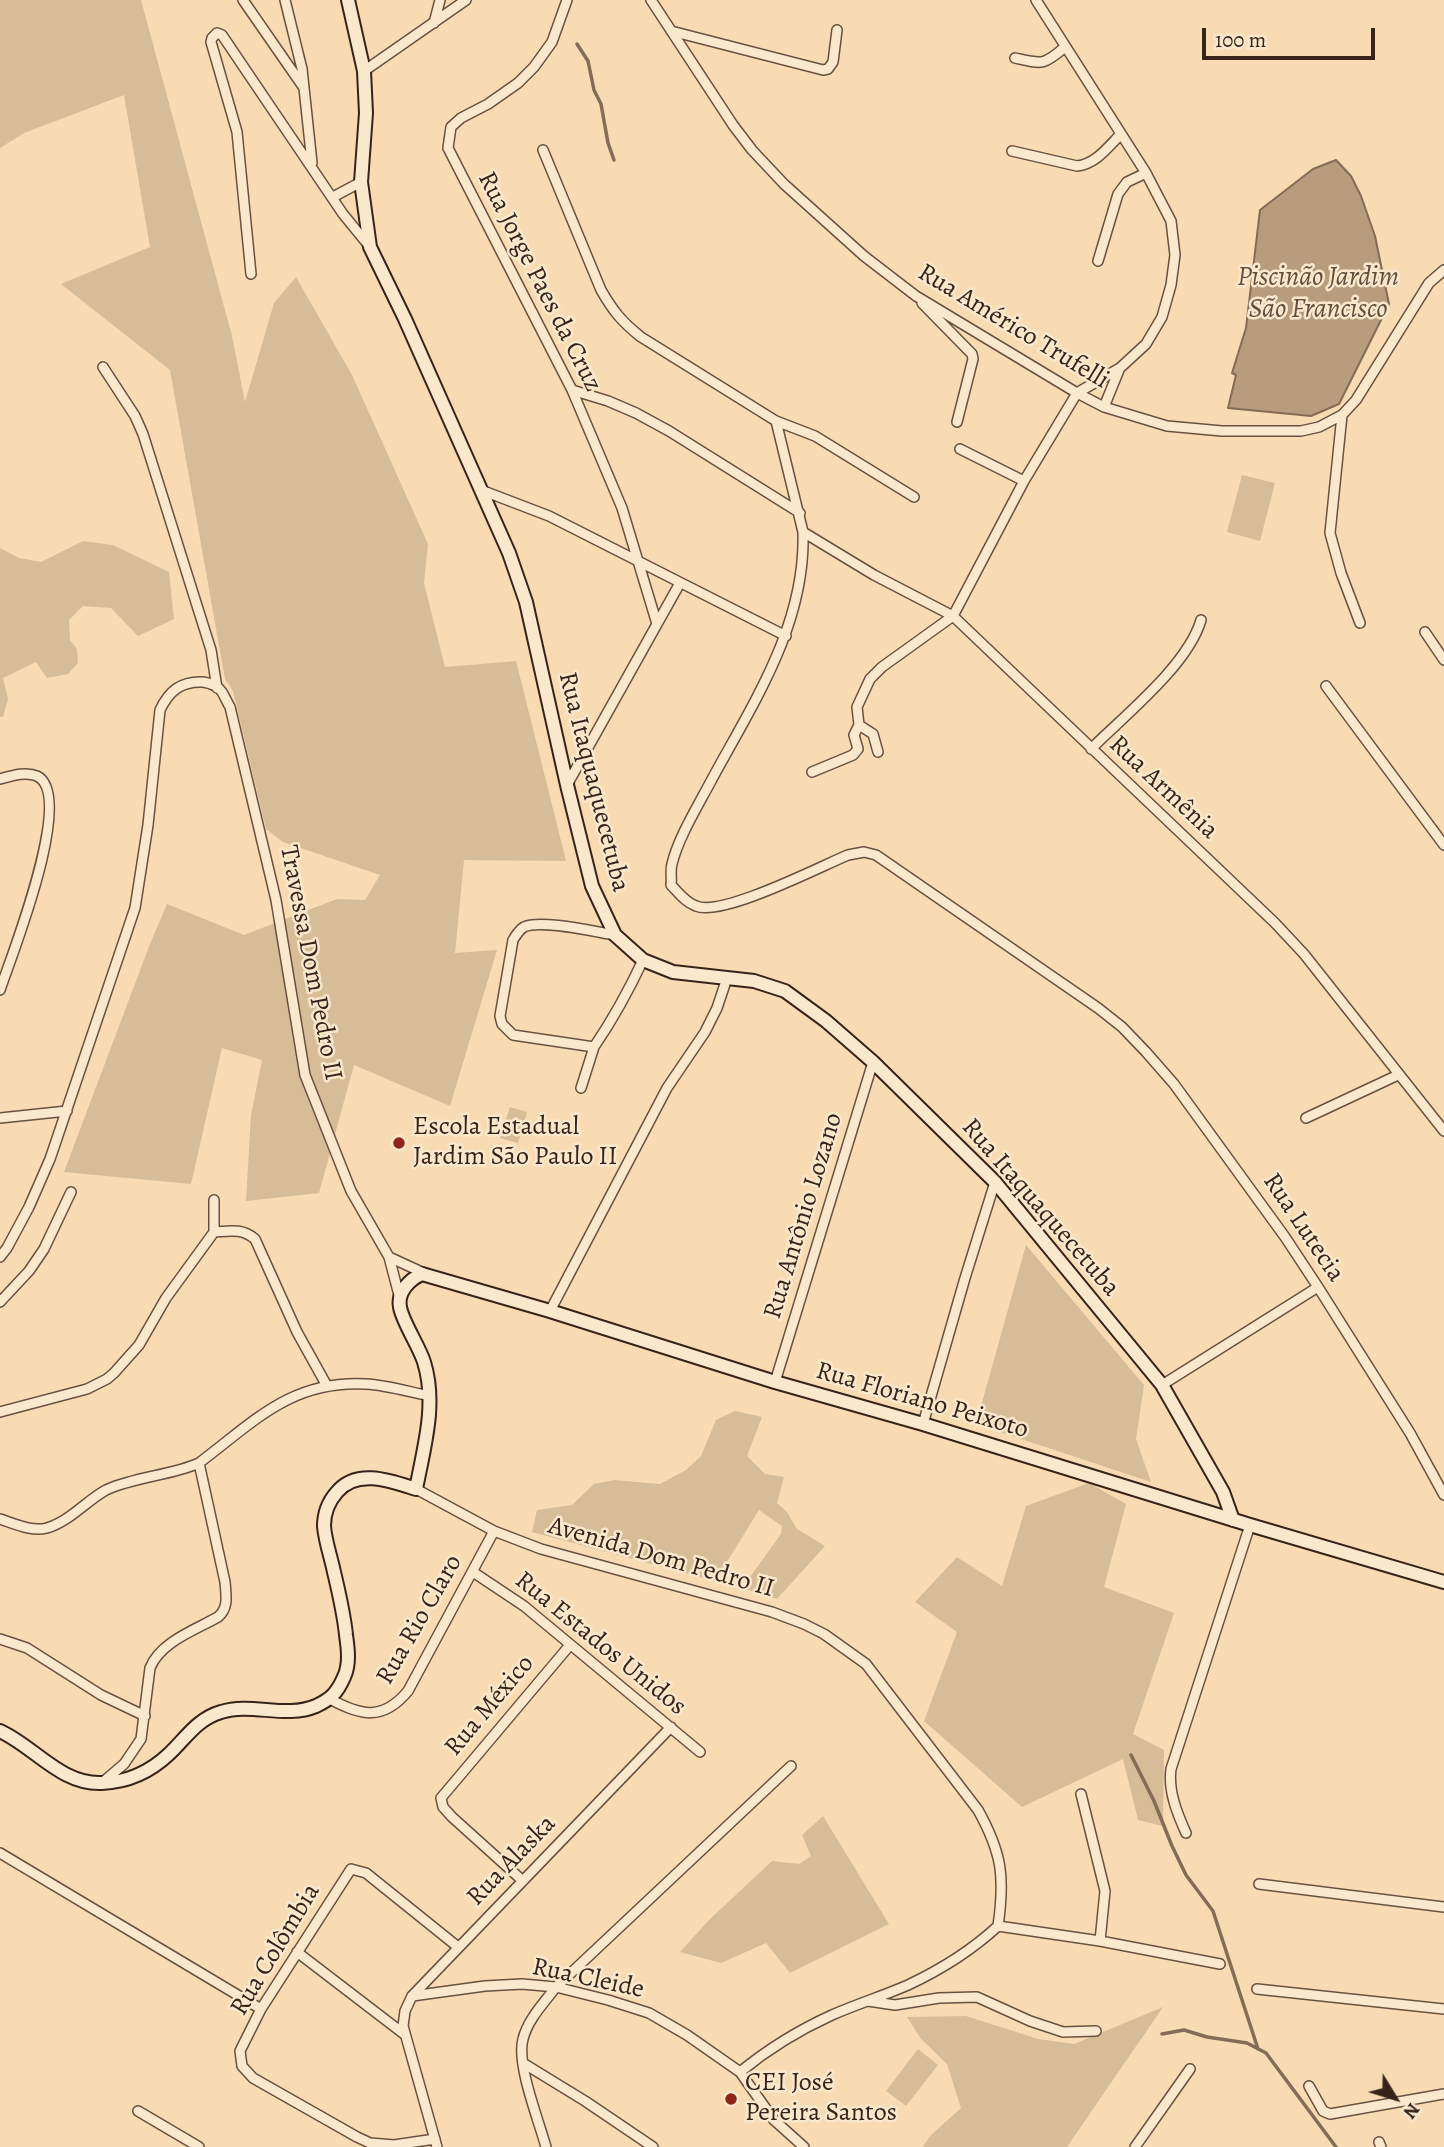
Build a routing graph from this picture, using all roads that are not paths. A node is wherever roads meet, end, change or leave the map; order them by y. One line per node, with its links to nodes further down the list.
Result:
1 (243, 0): 15 (street)
2 (285, 0): 15 (street)
3 (348, 0): 14 (street, Rua Itaquaquecetuba)
4 (440, 0): 9 (street)
5 (466, 0): 9 (street)
6 (566, 0): 30 (street, Rua Jorge Paes da Cruz)
7 (651, 0): 11 (street, Rua Américo Trufelli)
8 (1036, 0): 12 (street)
9 (434, 23): 14 (street)
10 (837, 30): 11 (street)
11 (671, 31): 27 (street, Rua Américo Trufelli)
12 (1065, 47): 13 (street); 16 (street)
13 (1015, 58)
14 (364, 71): 21 (street, Rua Itaquaquecetuba)
15 (305, 90): 19 (street)
16 (1121, 134): 18 (street); 20 (street)
17 (543, 150): 34 (street)
18 (1012, 150)
19 (312, 165): 22 (street); 26 (street)
20 (1146, 173): 24 (street); 29 (street)
21 (361, 182): 22 (street); 23 (street, Rua Itaquaquecetuba)
22 (333, 197): 23 (street)
23 (370, 247): 38 (street, Rua Itaquaquecetuba)
24 (1098, 261)
25 (1444, 270): 33 (street, Rua Américo Trufelli)
26 (251, 274)
27 (916, 296): 31 (street, Rua Américo Trufelli); 35 (street)
28 (103, 367): 52 (street)
29 (1120, 369): 31 (street); 32 (street)
30 (572, 390): 40 (street); 42 (street, Rua Jorge Paes da Cruz)
31 (1077, 393): 32 (street, Rua Américo Trufelli); 37 (street)
32 (1104, 407): 33 (street, Rua Américo Trufelli)
33 (1342, 415): 46 (street)
34 (776, 421): 39 (street); 40 (street)
35 (957, 422)
36 (960, 449): 37 (street)
37 (1024, 481): 44 (street)
38 (481, 490): 42 (street); 58 (street, Rua Itaquaquecetuba)
39 (914, 497)
40 (800, 513): 41 (street)
41 (803, 533): 44 (street, Rua Armênia); 49 (street)
42 (637, 561): 43 (street); 47 (street, Rua Jorge Paes da Cruz)
43 (680, 583): 47 (street); 49 (street)
44 (953, 616): 53 (street); 54 (street, Rua Armênia)
45 (1201, 620): 54 (street)
46 (1360, 623)
47 (657, 624): 58 (street)
48 (1425, 632): 50 (street)
49 (786, 636): 79 (street, Rua Lutecia)
50 (1444, 660)
51 (1326, 686): 59 (street)
52 (217, 688): 68 (street); 77 (street, Travessa Dom Pedro II)
53 (859, 725): 55 (street); 56 (street)
54 (1091, 749): 66 (street, Rua Armênia)
55 (878, 752)
56 (812, 772)
57 (0, 779): 63 (street)
58 (567, 785): 60 (street, Rua Itaquaquecetuba)
59 (1444, 845)
60 (615, 935): 61 (street, Rua Itaquaquecetuba); 64 (street)
61 (643, 960): 62 (street, Rua Itaquaquecetuba); 64 (street)
62 (727, 978): 65 (street, Rua Itaquaquecetuba); 82 (street)
63 (0, 990)
64 (594, 1046): 67 (street)
65 (873, 1062): 72 (street, Rua Itaquaquecetuba); 83 (street, Rua Antônio Lozano)
66 (1398, 1075): 70 (street); 71 (street, Rua Armênia)
67 (581, 1088)
68 (67, 1111): 69 (street); 76 (street)
69 (0, 1118)
70 (1306, 1118)
71 (1444, 1131)
72 (995, 1182): 84 (street, Rua Itaquaquecetuba); 88 (street)
73 (71, 1192): 81 (street)
74 (214, 1200): 75 (street)
75 (214, 1232): 85 (street); 87 (street)
76 (0, 1257)
77 (389, 1257): 78 (street); 80 (street, Travessa Dom Pedro II)
78 (429, 1275): 80 (street); 82 (street, Rua Floriano Peixoto)
79 (1318, 1287): 84 (street); 91 (street, Rua Lutecia)
80 (400, 1301): 86 (street, Travessa Dom Pedro II)
81 (0, 1302)
82 (550, 1311): 83 (street, Rua Floriano Peixoto)
83 (775, 1382): 88 (street, Rua Floriano Peixoto)
84 (1161, 1385): 93 (street, Rua Itaquaquecetuba)
85 (327, 1386): 86 (street); 89 (street)
86 (430, 1396): 90 (street, Travessa Dom Pedro II)
87 (0, 1412)
88 (923, 1424): 93 (street, Rua Floriano Peixoto)
89 (200, 1462): 92 (street); 101 (street)
90 (416, 1489): 95 (street, Avenida Dom Pedro II); 100 (street, Avenida Dom Pedro II)
91 (1444, 1495)
92 (0, 1519)
93 (1233, 1520): 94 (street, Rua Floriano Peixoto)
94 (1250, 1525): 97 (street, Rua Floriano Peixoto); 108 (street)
95 (494, 1531): 96 (street, Rua Rio Claro); 113 (street, Avenida Dom Pedro II)
96 (472, 1572): 99 (street, Rua Estados Unidos); 100 (street, Rua Rio Claro)
97 (1444, 1582)
98 (0, 1639): 101 (street)
99 (570, 1645): 102 (street, Rua Estados Unidos); 110 (street, Rua México)
100 (330, 1699): 106 (street)
101 (145, 1716): 106 (street)
102 (671, 1727): 104 (street, Rua Estados Unidos); 110 (street, Rua Alaska)
103 (0, 1731): 106 (street)
104 (700, 1752)
105 (791, 1766): 118 (street)
106 (102, 1783)
107 (1081, 1794): 114 (street)
108 (1186, 1833)
109 (0, 1853): 122 (street)
110 (523, 1881): 115 (street, Rua Alaska)
111 (1259, 1884): 112 (street)
112 (1444, 1907)
113 (998, 1926): 114 (street); 121 (street)
114 (1100, 1941): 117 (street)
115 (458, 1947): 116 (street, Rua Colômbia); 120 (street, Rua Alaska)
116 (298, 1952): 122 (street, Rua Colômbia); 125 (street)
117 (1220, 1964)
118 (556, 1987): 120 (street, Rua Cleide); 126 (street); 128 (street, Rua Cleide)
119 (1257, 1989): 123 (street)
120 (412, 1996): 125 (street, Rua Alaska)
121 (866, 2001): 124 (street); 128 (street)
122 (261, 2009): 132 (street, Rua Colômbia)
123 (1444, 2009)
124 (1096, 2031)
125 (404, 2034): 132 (street)
126 (523, 2063): 134 (street); 135 (street)
127 (1190, 2069): 137 (street)
128 (740, 2072): 136 (street)
129 (1309, 2086): 130 (street)
130 (1444, 2094)
131 (138, 2111): 133 (street)
132 (436, 2143)
133 (199, 2147)
134 (546, 2147)
135 (653, 2147)
136 (804, 2147)
137 (1135, 2147)

